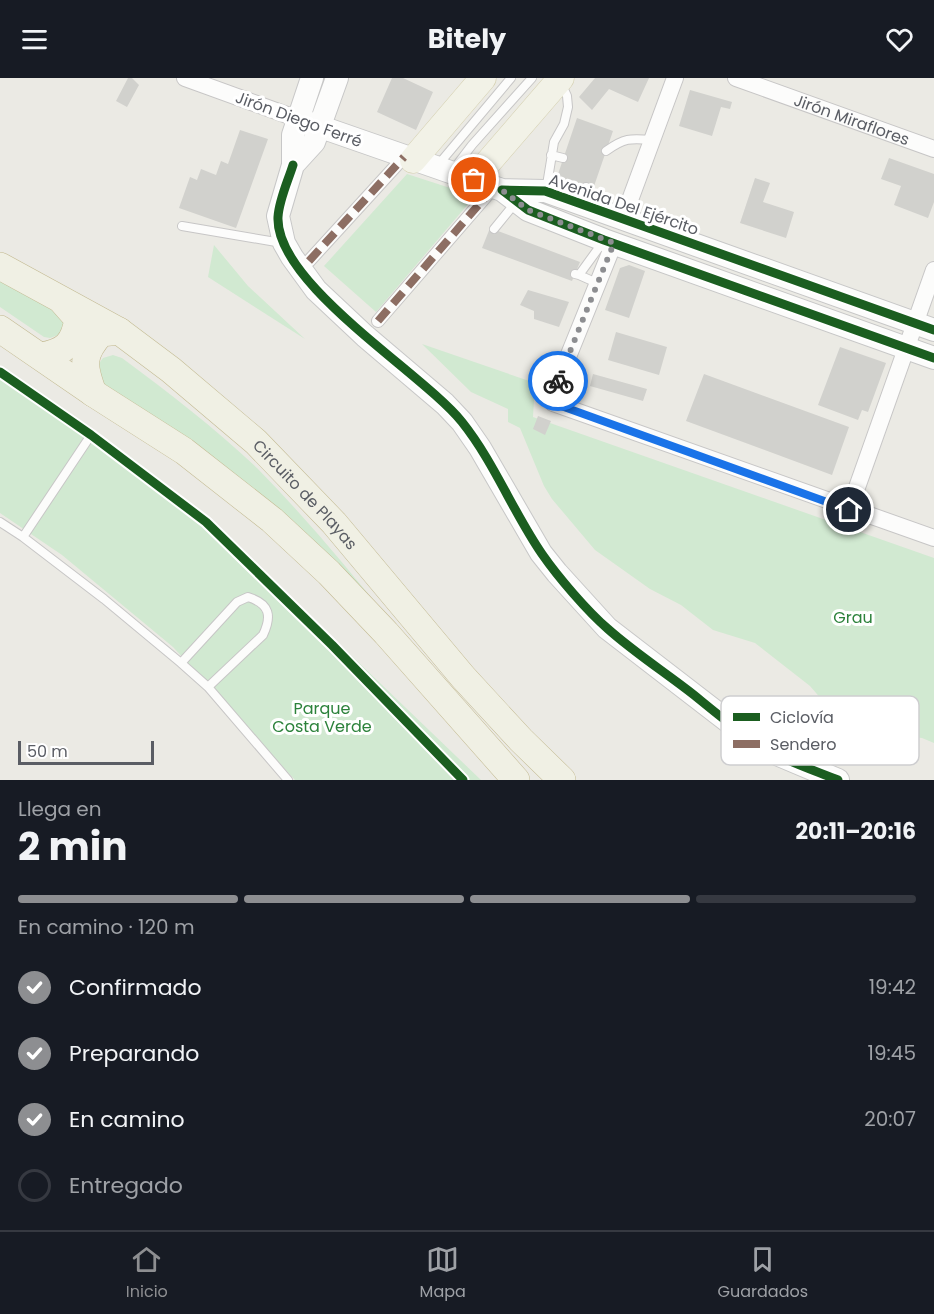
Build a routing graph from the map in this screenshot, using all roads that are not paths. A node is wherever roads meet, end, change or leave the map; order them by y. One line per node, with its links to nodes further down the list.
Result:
1 (185, 78): 10 (street, Jirón Diego Ferré)
2 (312, 78): 10 (main road)
3 (337, 78): 11 (main road)
4 (483, 78): 18 (main road)
5 (511, 78): 18 (lane)
6 (532, 78): 18 (lane)
7 (675, 78): 12 (street)
8 (736, 78): 13 (street, Jirón Miraflores)
9 (560, 79): 15 (lane); 18 (main road)
10 (298, 119): 11 (main road, Jirón Diego Ferré); 17 (main road)
11 (320, 127): 17 (main road); 18 (main road, Jirón Diego Ferré)
12 (652, 140): 14 (lane); 20 (street)
13 (934, 149)
14 (606, 151)
15 (551, 155): 16 (lane); 19 (lane)
16 (562, 158)
17 (293, 165): 24 (main road)
18 (461, 177): 19 (main road, Avenida Del Ejército); 22 (lane); 23 (main road); 25 (street); 30 (street)
19 (546, 191): 20 (main road, Avenida Del Ejército)
20 (623, 219): 31 (main road, Avenida Del Ejército)
21 (182, 226): 24 (lane)
22 (494, 229)
23 (609, 241): 28 (street); 28 (lane); 34 (main road)
24 (284, 243): 45 (main road)
25 (309, 261)
26 (0, 266): 29 (highway, Circuito de Playas)
27 (934, 270): 31 (street)
28 (597, 283): 39 (street)
29 (63, 302): 33 (highway, Circuito de Playas); 35 (highway)
30 (378, 321)
31 (925, 327): 34 (street)
32 (0, 329): 35 (highway)
33 (119, 331): 37 (highway); 49 (highway, Circuito de Playas)
34 (906, 348): 36 (main road); 39 (street)
35 (41, 356): 37 (highway)
36 (934, 358)
37 (93, 393): 48 (highway)
38 (91, 435): 41 (lane)
39 (849, 510): 42 (street)
40 (0, 522): 41 (lane)
41 (23, 537): 43 (lane)
42 (934, 538)
43 (181, 663): 44 (lane); 44 (lane)
44 (208, 687): 47 (lane)
45 (721, 716)
46 (802, 765): 50 (main road)
47 (288, 780)
48 (516, 780)
49 (561, 780)
50 (838, 780)

